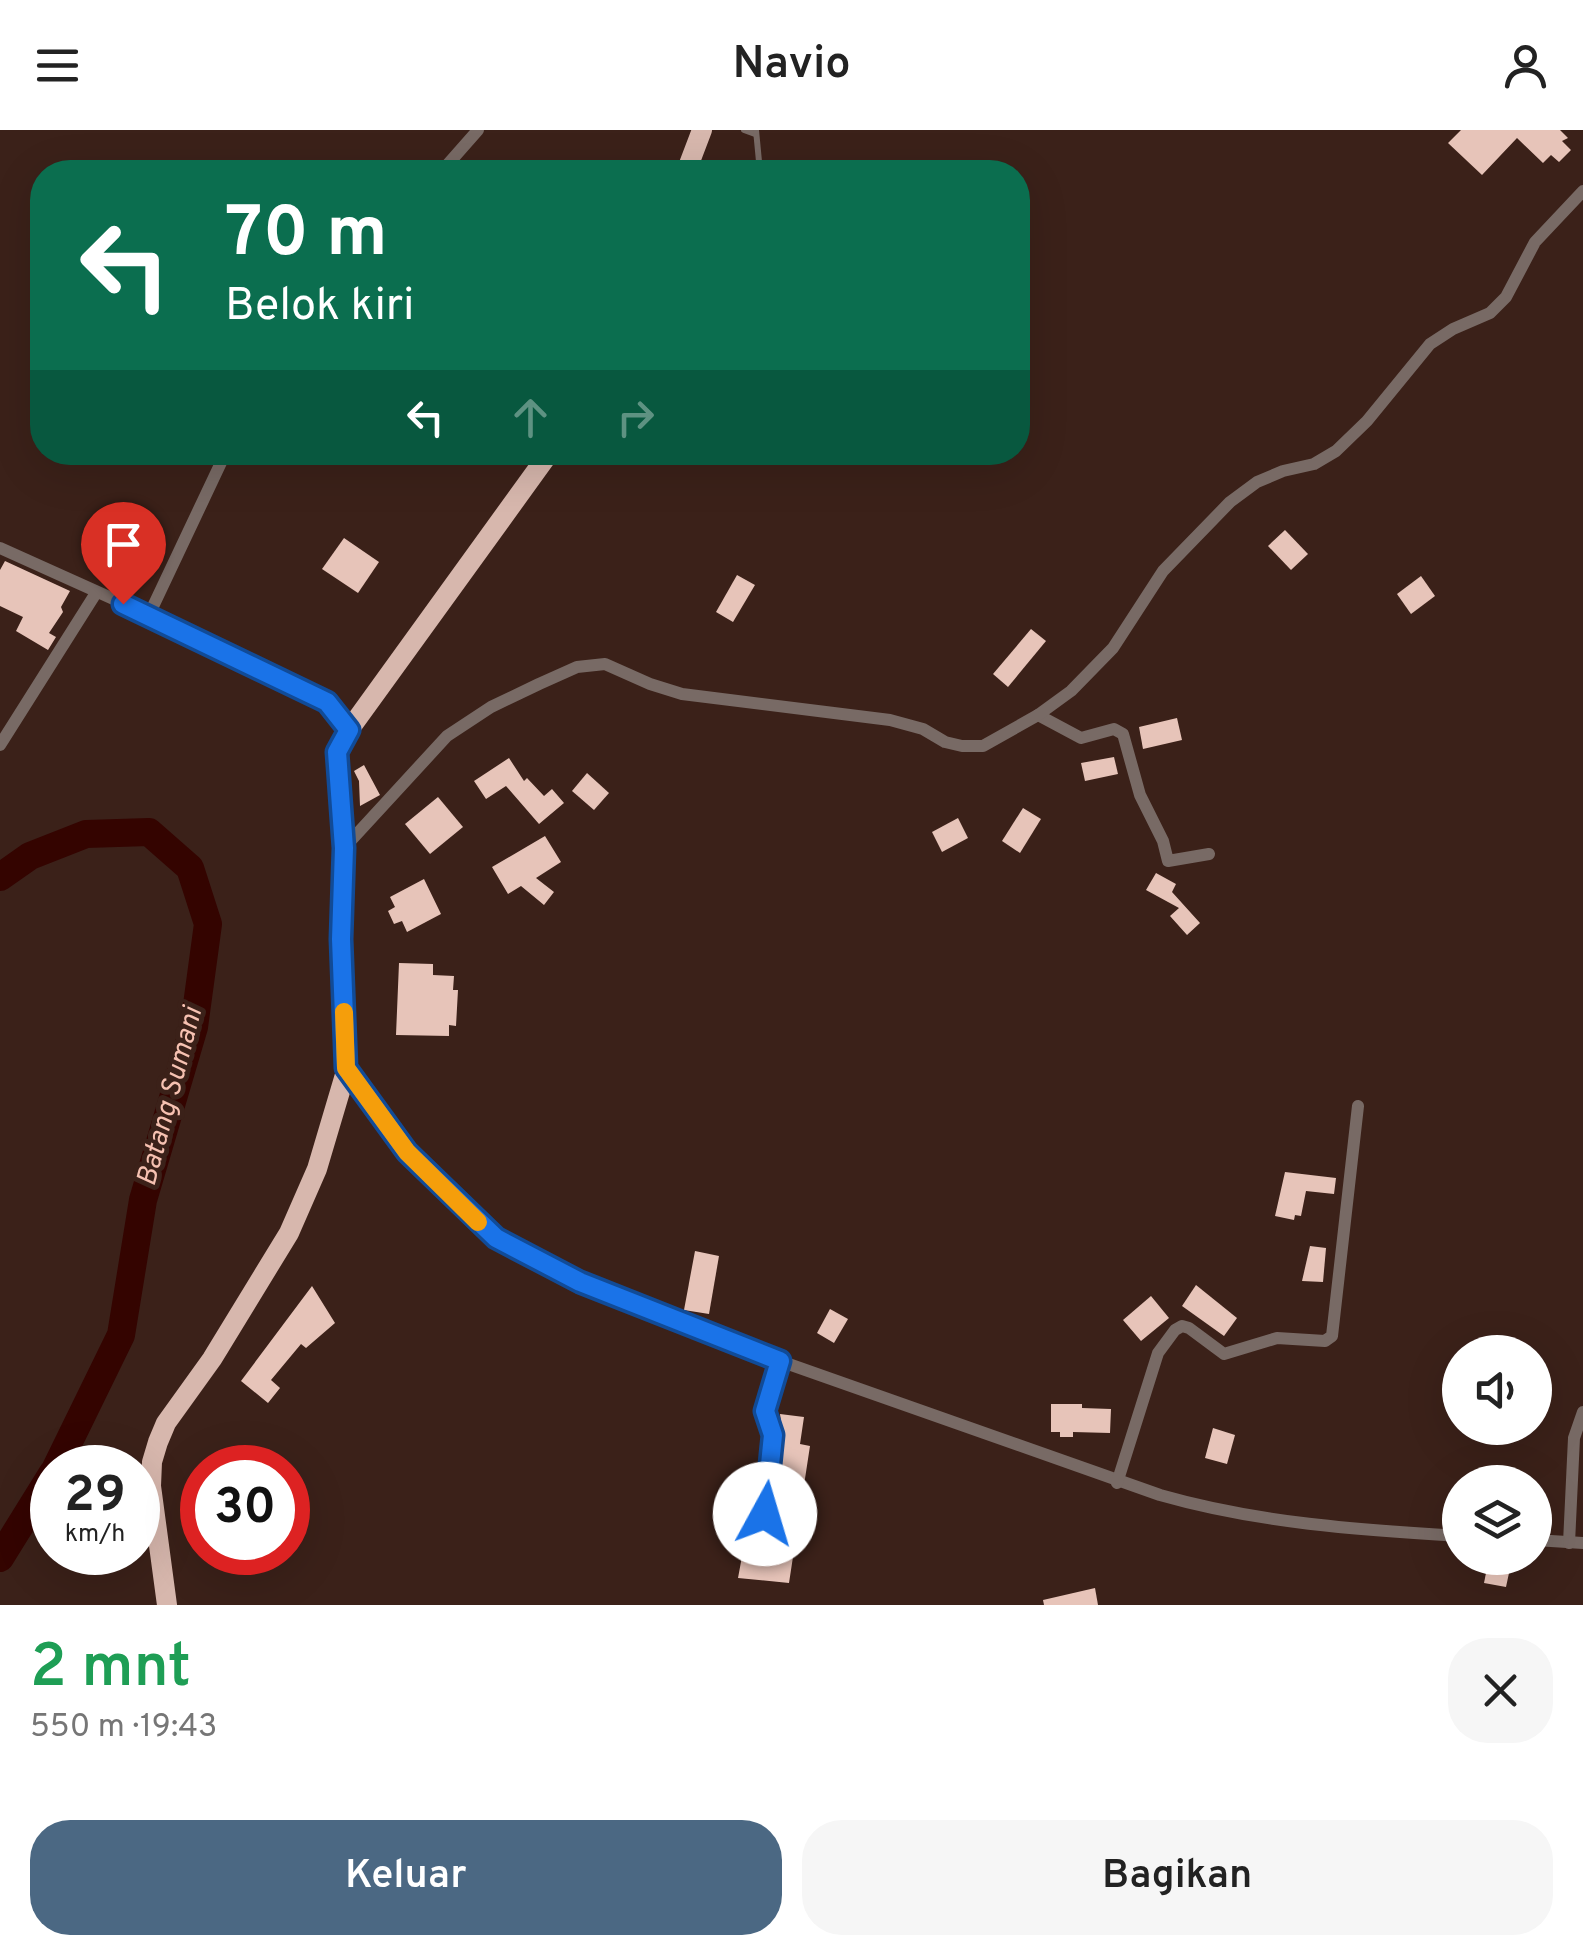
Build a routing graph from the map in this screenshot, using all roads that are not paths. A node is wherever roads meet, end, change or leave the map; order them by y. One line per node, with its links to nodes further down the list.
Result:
1 (478, 130): 5 (street)
2 (702, 130): 6 (highway)
3 (744, 130): 4 (lane)
4 (755, 132): 7 (lane)
5 (452, 160)
6 (691, 160)
7 (758, 160)
8 (1583, 191): 14 (street)
9 (220, 465): 13 (street)
10 (541, 465): 15 (highway)
11 (0, 548): 12 (street)
12 (96, 594): 13 (street); 16 (street)
13 (150, 614): 15 (street)
14 (1038, 715): 17 (street); 18 (street)
15 (349, 730): 17 (highway)
16 (0, 745)
17 (344, 848): 19 (highway)
18 (1209, 854)
19 (346, 1068): 21 (street); 27 (highway)
20 (1358, 1106): 23 (street)
21 (780, 1361): 23 (street); 26 (street)
22 (1583, 1412): 25 (street)
23 (1118, 1483): 24 (street)
24 (1442, 1535)
25 (1576, 1543)
26 (762, 1552)
27 (167, 1605)

